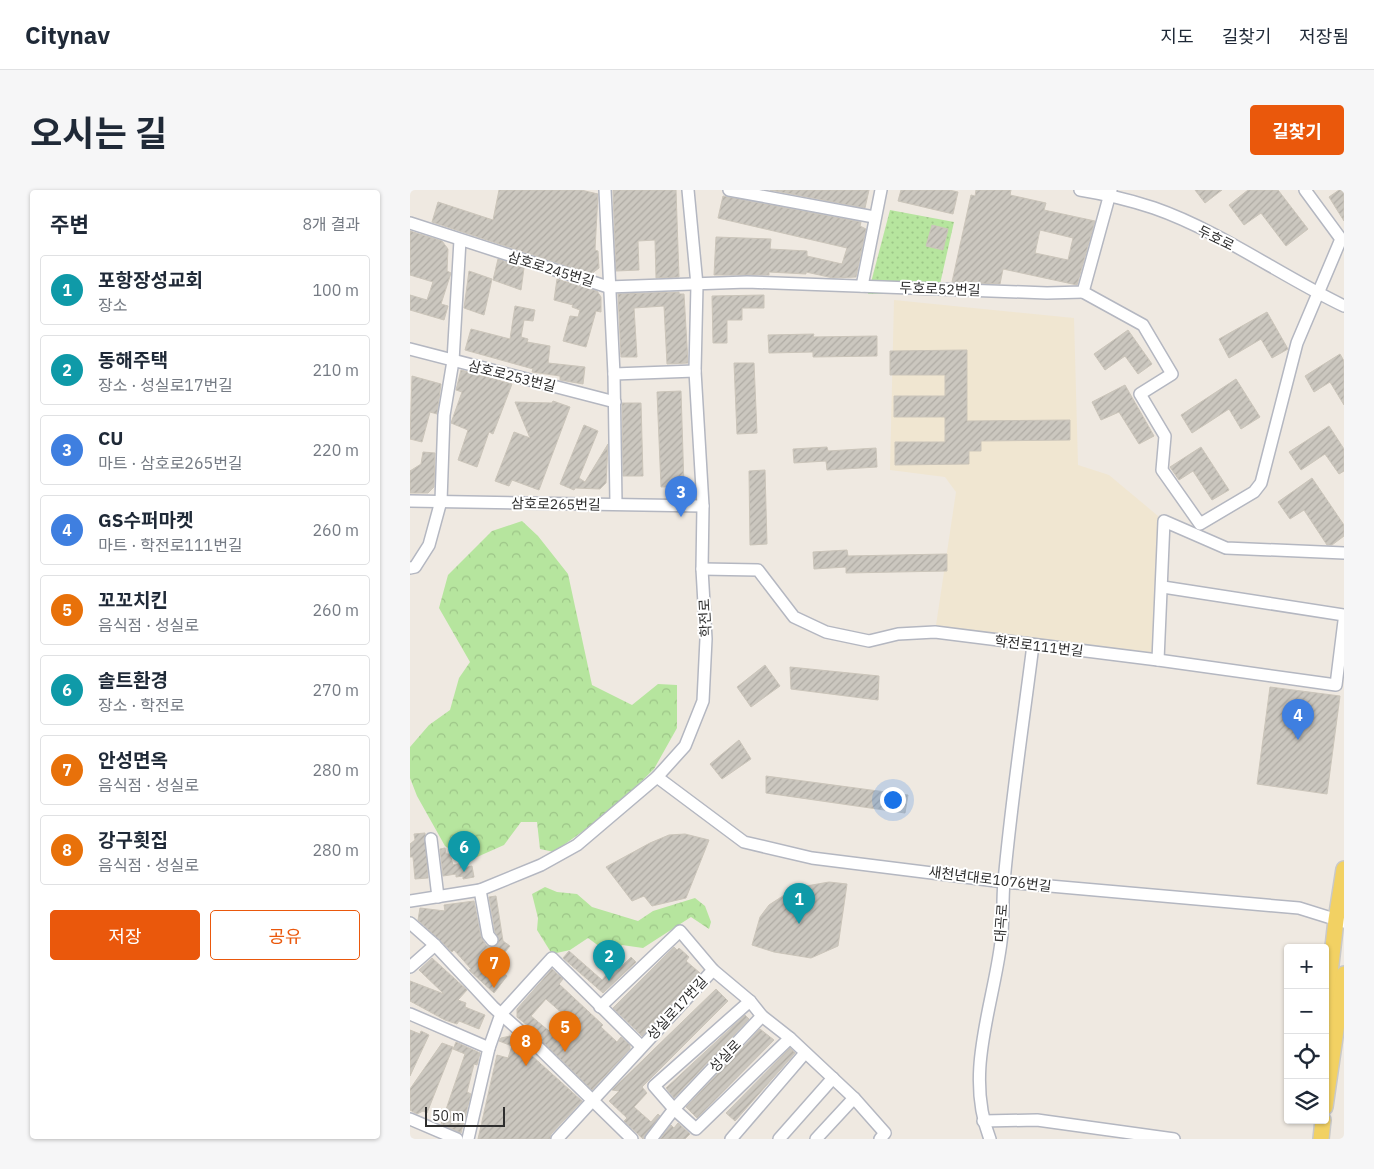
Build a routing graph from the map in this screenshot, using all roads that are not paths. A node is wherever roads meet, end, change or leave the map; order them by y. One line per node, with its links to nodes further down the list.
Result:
1 (605, 190): 12 (street)
2 (688, 190): 11 (street, 학전로)
3 (728, 190): 8 (street)
4 (881, 190): 8 (street)
5 (1080, 190): 7 (street, 두호로)
6 (1305, 190): 15 (street)
7 (1110, 193): 14 (street); 15 (street, 두호로)
8 (874, 217): 13 (street)
9 (410, 223): 10 (street, 삼호로245번길)
10 (460, 240): 12 (street, 삼호로245번길); 18 (street)
11 (696, 285): 12 (street, 삼호로245번길); 13 (street, 두호로52번길); 19 (street, 학전로)
12 (608, 286): 20 (street)
13 (862, 286): 14 (street, 두호로52번길)
14 (1083, 292): 15 (street)
15 (1318, 293): 16 (street, 두호로)
16 (1344, 306)
17 (410, 349): 18 (street, 삼호로253번길)
18 (453, 361): 21 (street, 삼호로253번길); 23 (street)
19 (695, 371): 20 (street); 25 (street, 학전로)
20 (614, 374): 21 (street)
21 (615, 402): 24 (street)
22 (410, 501): 23 (street, 삼호로265번길)
23 (441, 501): 24 (street, 삼호로265번길); 27 (street)
24 (616, 504): 25 (street, 삼호로265번길)
25 (703, 506): 28 (street, 학전로)
26 (1344, 553): 29 (street)
27 (410, 568)
28 (702, 569): 32 (street, 학전로111번길); 34 (street, 학전로)
29 (1163, 587): 30 (street); 33 (street)
30 (1344, 615)
31 (1344, 621): 33 (street, 학전로111번길)
32 (1032, 645): 33 (street, 학전로111번길); 37 (street, 대곡로)
33 (1158, 660)
34 (657, 776): 37 (street, 새천년대로1076번길); 38 (street, 학전로)
35 (431, 839): 39 (street)
36 (1344, 869): 41 (main road)
37 (1004, 882): 41 (street, 새천년대로1076번길); 64 (street, 대곡로)
38 (480, 890): 39 (street, 학전로); 43 (street)
39 (438, 896): 40 (street, 학전로)
40 (410, 901)
41 (1340, 921): 48 (main road)
42 (410, 923): 44 (street)
43 (492, 940)
44 (435, 945): 45 (street); 52 (street)
45 (410, 966)
46 (713, 970): 49 (street, 성실로17번길); 50 (street, 성실로17번길); 55 (street, 성실로17번길)
47 (1344, 974): 59 (main road)
48 (1329, 992)
49 (750, 1001): 53 (street, 성실로17번길); 62 (street)
50 (600, 1007): 52 (street); 55 (street, 성실로17번길)
51 (410, 1014): 56 (street)
52 (501, 1014): 56 (street); 61 (street)
53 (762, 1016): 54 (street); 62 (street, 성실로)
54 (790, 1038): 57 (street); 62 (street)
55 (641, 1046): 61 (street, 성실로17번길)
56 (489, 1048): 69 (street)
57 (805, 1053): 58 (street); 73 (street)
58 (833, 1078): 60 (street); 74 (street)
59 (1329, 1079)
60 (854, 1098): 75 (street); 76 (street)
61 (592, 1101): 70 (street); 71 (street)
62 (674, 1109): 72 (street, 성실로)
63 (410, 1119): 68 (street)
64 (982, 1121): 67 (street); 77 (street, 대곡로)
65 (1314, 1124): 79 (main road)
66 (1323, 1124): 80 (main road)
67 (1123, 1136): 78 (street)
68 (457, 1139)
69 (468, 1139)
70 (557, 1139)
71 (632, 1139)
72 (651, 1139)
73 (731, 1139)
74 (779, 1139)
75 (816, 1139)
76 (880, 1139)
77 (990, 1139)
78 (1174, 1139)
79 (1312, 1139)
80 (1321, 1139)

